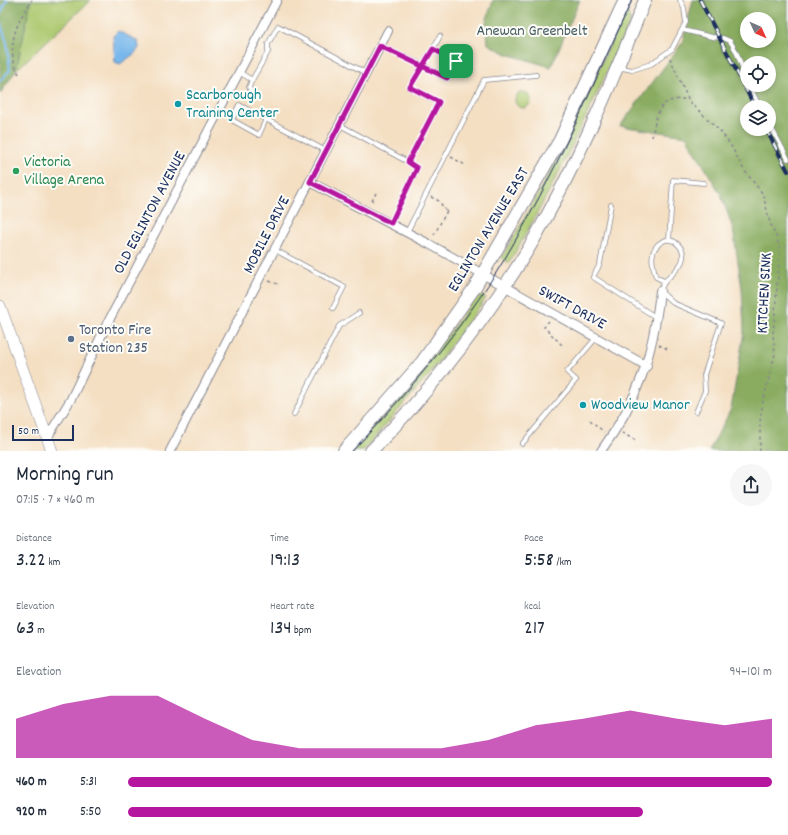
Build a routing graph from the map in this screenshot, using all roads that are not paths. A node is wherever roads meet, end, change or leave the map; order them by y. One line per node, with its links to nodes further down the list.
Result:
1 (276, 0): 13 (street, OLD EGLINTON AVENUE)
2 (625, 0): 31 (main road, EGLINTON AVENUE EAST)
3 (645, 0): 12 (main road)
4 (680, 0): 5 (lane)
5 (682, 30): 10 (lane); 12 (lane)
6 (388, 31): 8 (street, MOBILE DRIVE)
7 (440, 36): 9 (lane)
8 (380, 46): 11 (lane); 14 (street, MOBILE DRIVE)
9 (433, 49): 11 (lane); 11 (lane)
10 (740, 62)
11 (422, 65): 23 (lane)
12 (618, 67): 33 (main road)
13 (239, 72): 16 (lane); 43 (street, OLD EGLINTON AVENUE)
14 (366, 73): 16 (lane); 19 (street, MOBILE DRIVE)
15 (536, 75): 28 (lane)
16 (252, 80): 17 (lane)
17 (251, 92)
18 (266, 119): 18 (lane); 21 (lane)
19 (340, 125): 21 (street, MOBILE DRIVE); 23 (lane)
20 (776, 136): 22 (lane)
21 (326, 151): 24 (street, MOBILE DRIVE)
22 (788, 159)
23 (408, 162): 27 (lane)
24 (310, 182): 27 (street, SWIFT DRIVE); 30 (street, MOBILE DRIVE)
25 (704, 183): 29 (lane)
26 (611, 206): 38 (lane)
27 (391, 223): 28 (street, SWIFT DRIVE)
28 (407, 232): 31 (street, SWIFT DRIVE)
29 (669, 240): 32 (lane); 32 (lane)
30 (275, 250): 36 (lane); 46 (street, MOBILE DRIVE)
31 (483, 274): 33 (street, SWIFT DRIVE); 47 (main road, EGLINTON AVENUE EAST)
32 (664, 281): 34 (lane)
33 (504, 286): 39 (street, SWIFT DRIVE); 48 (main road)
34 (660, 292): 38 (street); 41 (lane)
35 (0, 306): 43 (street)
36 (333, 308)
37 (359, 313): 42 (lane)
38 (657, 318): 40 (street)
39 (596, 338): 40 (street, SWIFT DRIVE); 44 (lane)
40 (647, 366): 49 (street)
41 (696, 412)
42 (294, 414)
43 (47, 438): 45 (street)
44 (522, 444)
45 (52, 451)
46 (170, 451)
47 (344, 451)
48 (371, 451)
49 (601, 451)

